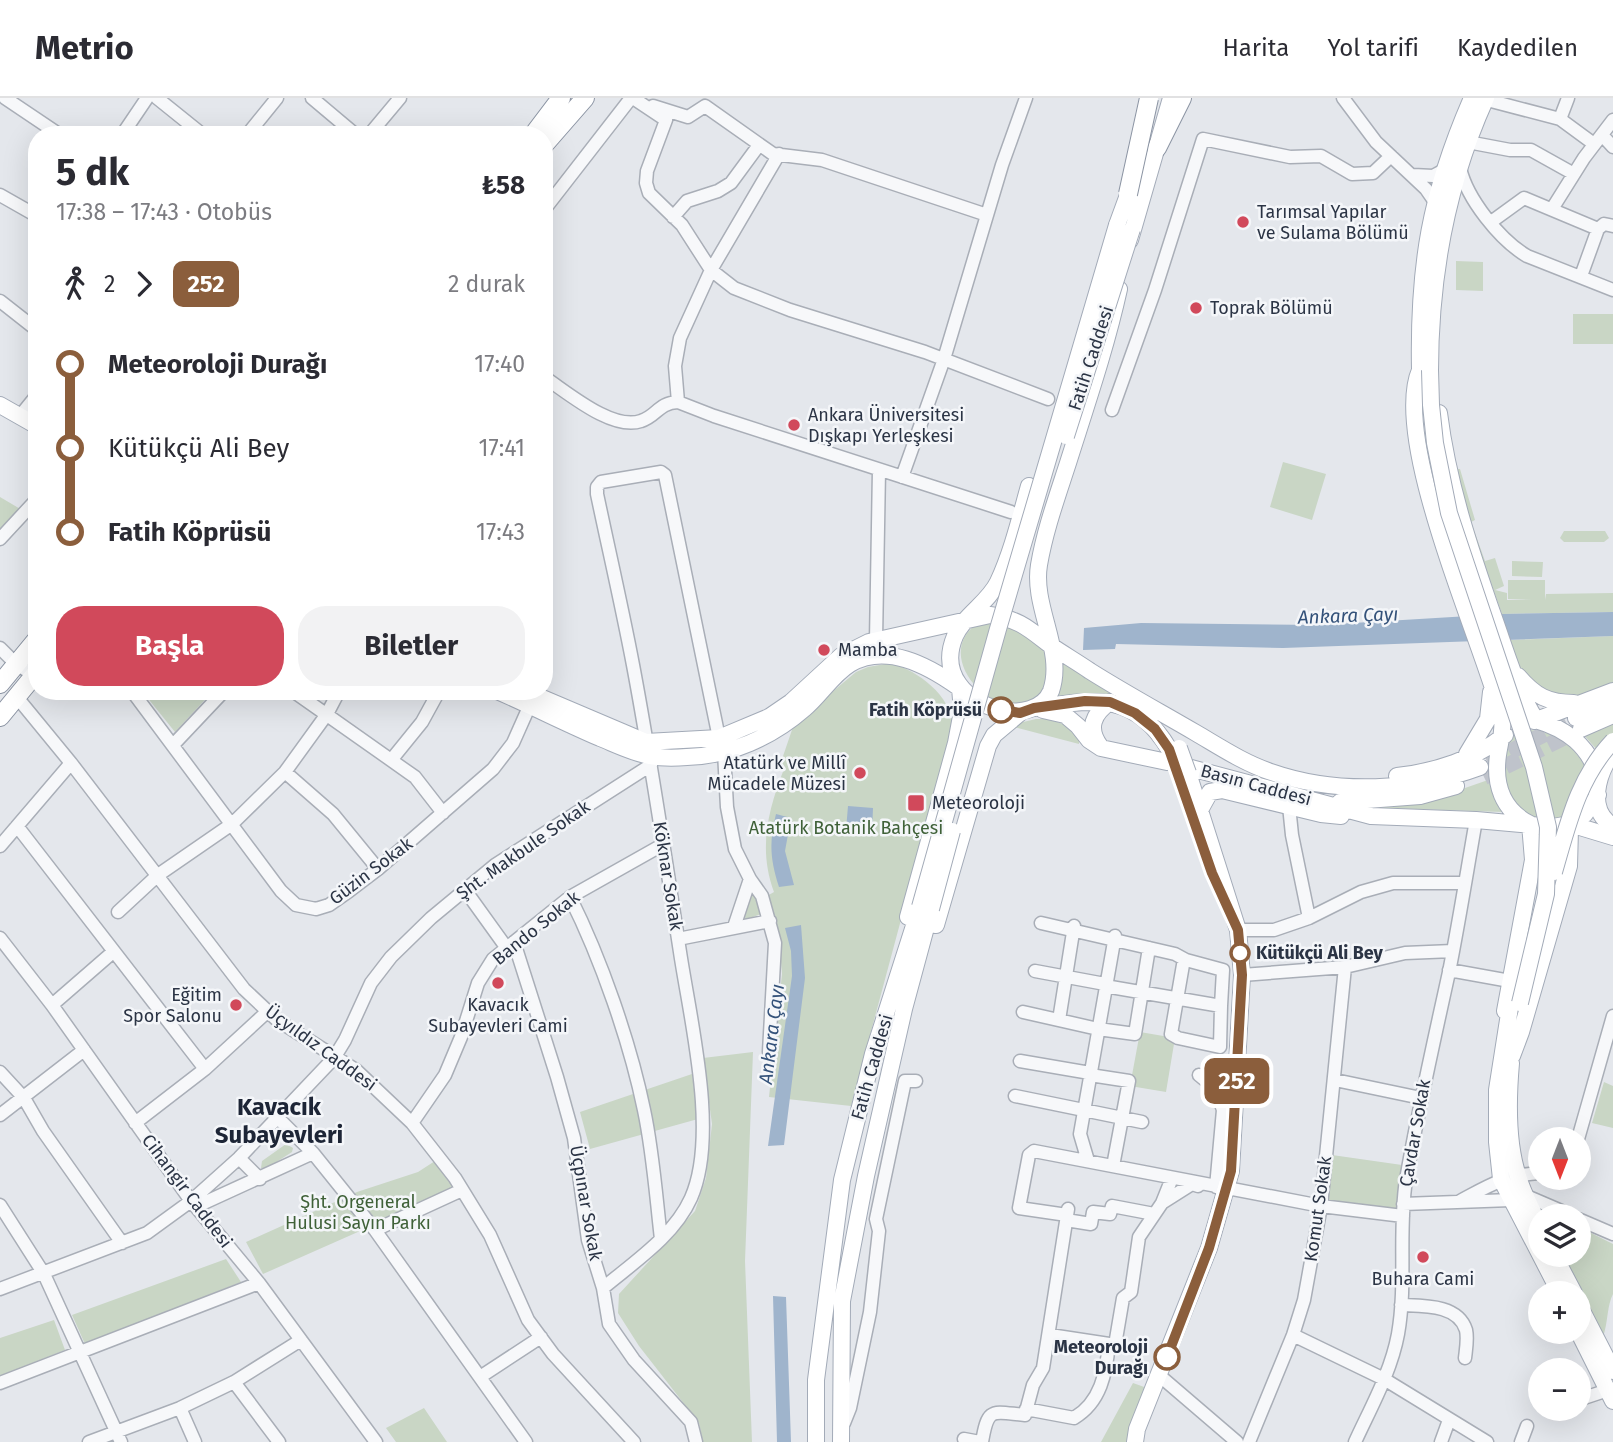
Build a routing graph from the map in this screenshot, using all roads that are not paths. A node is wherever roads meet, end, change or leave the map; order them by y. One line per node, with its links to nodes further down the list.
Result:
1 (5, 98): 23 (street)
2 (147, 98): 24 (street)
3 (157, 98): 25 (street)
4 (277, 98): 26 (street)
5 (312, 98): 27 (street)
6 (400, 98): 28 (street)
7 (561, 98): 29 (highway)
8 (577, 98): 30 (highway)
9 (585, 98): 31 (highway)
10 (1026, 98): 49 (street)
11 (1149, 98): 42 (highway, bridge)
12 (1158, 98): 42 (main road, Fatih Caddesi, bridge)
13 (1171, 98): 36 (main road, Fatih Caddesi)
14 (1182, 98): 36 (highway)
15 (1343, 98): 38 (street)
16 (1472, 98): 39 (main road)
17 (1568, 98): 21 (street)
18 (634, 99): 20 (street); 44 (street); 50 (street)
19 (1489, 99): 21 (street); 39 (main road)
20 (708, 102): 34 (street)
21 (1560, 119): 32 (street)
22 (1613, 120): 32 (street)
23 (47, 126)
24 (128, 126)
25 (192, 126)
26 (254, 126)
27 (345, 126)
28 (377, 126)
29 (540, 126)
30 (553, 127)
31 (553, 135)
32 (1598, 140): 35 (street); 40 (street)
33 (1473, 143): 40 (street)
34 (759, 145): 37 (street); 50 (street)
35 (1613, 146)
36 (1157, 148): 53 (main road, Fatih Caddesi)
37 (779, 154): 49 (street); 55 (street)
38 (1391, 156): 41 (street); 67 (street)
39 (1452, 168): 41 (street); 45 (main road); 46 (street)
40 (1574, 174): 47 (street)
41 (1413, 176): 45 (street)
42 (1128, 194): 53 (main road, Fatih Caddesi)
43 (0, 195): 48 (street)
44 (553, 199)
45 (1441, 205): 46 (street); 61 (main road)
46 (1480, 207): 51 (street)
47 (1552, 209): 51 (street); 54 (street)
48 (28, 211)
49 (987, 215): 60 (street)
50 (673, 216): 55 (street)
51 (1491, 222): 56 (street)
52 (1613, 226): 54 (street)
53 (1125, 227): 75 (main road, bridge); 77 (main road, bridge); 143 (main road, Fatih Caddesi, bridge)
54 (1598, 229): 56 (street)
55 (711, 270): 60 (street); 64 (street)
56 (1581, 276): 57 (street)
57 (1613, 290)
58 (0, 301): 59 (street)
59 (28, 323)
60 (944, 359): 63 (street); 71 (street)
61 (1425, 370): 82 (main road); 83 (main road); 141 (main road, bridge); 169 (main road)
62 (553, 383): 64 (street)
63 (1048, 399)
64 (678, 402): 70 (street)
65 (0, 405): 68 (main road)
66 (28, 406): 68 (street)
67 (1112, 410)
68 (20, 416): 69 (main road)
69 (28, 421)
70 (879, 470): 71 (street); 76 (street)
71 (902, 477): 73 (street)
72 (28, 509): 74 (street)
73 (1011, 512)
74 (0, 539)
75 (969, 618): 76 (main road); 77 (main road); 87 (main road)
76 (876, 640): 108 (main road)
77 (1050, 645): 86 (main road, Basın Caddesi); 99 (main road)
78 (0, 648): 80 (street)
79 (28, 650): 80 (highway)
80 (16, 664): 81 (street); 85 (highway)
81 (28, 669)
82 (1512, 669): 102 (main road); 104 (main road)
83 (1489, 677): 105 (main road); 114 (main road)
84 (28, 682): 89 (highway)
85 (0, 684)
86 (1113, 685): 113 (main road, Basın Caddesi); 115 (main road)
87 (960, 688): 99 (main road); 108 (main road); 166 (main road)
88 (1613, 691): 102 (main road)
89 (16, 696): 103 (highway); 116 (street, Üçyıldız Caddesi)
90 (139, 700): 107 (street, Güzin Sokak)
91 (216, 700): 107 (street)
92 (306, 700): 100 (street)
93 (334, 700): 100 (street)
94 (434, 700): 112 (street)
95 (527, 700): 123 (street, Güzin Sokak)
96 (529, 700): 111 (main road)
97 (1110, 702): 99 (main road); 109 (main road); 115 (main road)
98 (1613, 703): 102 (main road)
99 (1027, 710): 109 (main road); 172 (main road)
100 (327, 714): 112 (street); 117 (street)
101 (1613, 715): 102 (main road)
102 (1579, 717): 104 (main road)
103 (0, 718)
104 (1536, 720): 105 (main road); 118 (main road)
105 (1503, 737): 114 (main road); 127 (main road)
106 (1613, 741): 141 (main road, bridge)
107 (173, 745): 126 (street, Güzin Sokak)
108 (722, 745): 111 (main road); 111 (street, Köknar Sokak); 138 (street)
109 (1101, 748): 115 (main road, Basın Caddesi)
110 (1613, 752): 118 (main road)
111 (649, 754): 132 (street, Köknar Sokak); 140 (street, Şht. Makbule Sokak)
112 (391, 759): 123 (street)
113 (1242, 759): 114 (main road); 120 (main road)
114 (1464, 759)
115 (1178, 762): 120 (main road, Basın Caddesi); 122 (main road); 150 (main road)
116 (71, 763): 129 (street); 137 (street, Üçyıldız Caddesi)
117 (285, 772): 126 (street); 136 (street)
118 (1599, 778): 119 (main road)
119 (1598, 795): 128 (main road); 130 (main road)
120 (1321, 802): 124 (main road)
121 (1289, 806): 122 (main road); 124 (main road); 145 (street)
122 (1199, 810): 150 (main road)
123 (443, 813): 136 (street, Güzin Sokak)
124 (1371, 816): 125 (main road)
125 (1476, 820): 127 (main road); 139 (street, Çavdar Sokak)
126 (232, 824): 136 (street, Güzin Sokak); 137 (street)
127 (1530, 824): 128 (main road); 134 (main road)
128 (1570, 824): 131 (main road); 135 (main road)
129 (17, 826): 133 (street); 157 (street)
130 (1613, 826)
131 (1613, 837)
132 (664, 844): 142 (street, Bando Sokak); 153 (street, Köknar Sokak)
133 (0, 846)
134 (1533, 863): 135 (main road); 164 (main road)
135 (1568, 867): 181 (main road)
136 (378, 869)
137 (158, 875): 144 (street); 173 (street, Üçyıldız Caddesi)
138 (750, 879): 146 (street); 148 (street)
139 (1465, 883): 145 (street); 156 (street, Çavdar Sokak)
140 (465, 890): 154 (street, Üçpınar Sokak); 182 (street, Şht. Makbule Sokak)
141 (1546, 894): 169 (main road, bridge)
142 (570, 897): 154 (street, Bando Sokak); 224 (street)
143 (925, 908): 166 (main road, Fatih Caddesi); 172 (main road, Fatih Caddesi)
144 (118, 912)
145 (1309, 918): 150 (street)
146 (769, 922): 148 (street); 180 (street)
147 (1041, 923): 149 (street)
148 (734, 927): 153 (street)
149 (1073, 928): 152 (street); 163 (street)
150 (1238, 930): 162 (main road)
151 (0, 938): 170 (street, Cihangir Caddesi)
152 (1115, 938): 155 (street); 165 (street)
153 (678, 939): 224 (street, Köknar Sokak)
154 (510, 945): 199 (street, Bando Sokak); 229 (street, Üçpınar Sokak)
155 (1149, 948): 158 (street); 167 (street)
156 (1452, 951): 159 (street); 160 (street, Çavdar Sokak)
157 (113, 952): 170 (street); 184 (street)
158 (1184, 959): 168 (street); 171 (street)
159 (1345, 967): 162 (street); 188 (street, Komut Sokak)
160 (1449, 970): 164 (street); 192 (street, Çavdar Sokak)
161 (1035, 971): 163 (street)
162 (1242, 975): 209 (main road)
163 (1065, 977): 165 (street); 176 (street)
164 (1510, 981): 177 (main road)
165 (1105, 985): 167 (street); 178 (street)
166 (894, 992): 263 (main road, Fatih Caddesi)
167 (1142, 992): 168 (street); 178 (street)
168 (1177, 998): 171 (street); 171 (street)
169 (1516, 1002): 177 (main road); 181 (main road)
170 (52, 1005): 179 (street, Cihangir Caddesi)
171 (1221, 1006)
172 (904, 1009): 253 (main road, Fatih Caddesi)
173 (268, 1011): 182 (street, Üçyıldız Caddesi); 184 (street)
174 (1023, 1012): 176 (street)
175 (1613, 1016): 200 (street)
176 (1059, 1020): 178 (street)
177 (1506, 1025): 206 (main road)
178 (1098, 1029): 186 (street)
179 (84, 1050): 191 (street); 198 (street, Cihangir Caddesi)
180 (769, 1052)
181 (1511, 1056): 206 (main road)
182 (334, 1058): 195 (street, Şht. Makbule Sokak); 199 (street, Üçyıldız Caddesi)
183 (1020, 1061): 186 (street)
184 (205, 1069): 198 (street)
185 (0, 1072): 191 (street)
186 (1090, 1074): 193 (street); 196 (street)
187 (1199, 1075): 209 (street)
188 (1335, 1080): 192 (street); 216 (street, Komut Sokak)
189 (916, 1081): 253 (street)
190 (1015, 1096): 193 (street)
191 (23, 1098): 194 (street); 225 (street)
192 (1421, 1098): 218 (street, Çavdar Sokak)
193 (1084, 1109): 196 (street); 203 (street)
194 (0, 1115)
195 (278, 1118): 201 (street); 202 (street, Şht. Makbule Sokak)
196 (1122, 1118): 197 (street); 204 (street)
197 (1142, 1122)
198 (135, 1123): 212 (street, Cihangir Caddesi)
199 (412, 1123): 210 (street, Üçyıldız Caddesi)
200 (1581, 1127)
201 (313, 1153): 208 (street); 222 (street)
202 (239, 1158): 208 (street); 212 (street, Şht. Makbule Sokak)
203 (1088, 1161): 204 (street); 220 (street)
204 (1113, 1166): 207 (street)
205 (1528, 1174): 206 (street)
206 (1509, 1177): 211 (main road); 213 (street)
207 (1172, 1178): 209 (street); 217 (street)
208 (260, 1179): 212 (street)
209 (1216, 1188): 216 (street); 217 (street); 242 (main road)
210 (462, 1190): 222 (street); 235 (street, Üçyıldız Caddesi)
211 (1518, 1198): 213 (street); 214 (street); 219 (main road); 227 (main road)
212 (191, 1201): 225 (street, Şht. Makbule Sokak); 228 (street, Cihangir Caddesi)
213 (1457, 1203): 218 (street)
214 (1536, 1204)
215 (0, 1205): 226 (street)
216 (1321, 1206): 218 (street); 234 (street, Komut Sokak)
217 (1158, 1209): 220 (street); 237 (street)
218 (1403, 1210): 231 (street, Çavdar Sokak)
219 (1528, 1211)
220 (1067, 1214): 233 (street)
221 (1591, 1225): 223 (street)
222 (375, 1230): 243 (street)
223 (1613, 1234)
224 (661, 1239): 229 (street, Köknar Sokak)
225 (122, 1243): 226 (street, Şht. Makbule Sokak)
226 (44, 1274): 230 (street, Şht. Makbule Sokak); 239 (street)
227 (1555, 1281)
228 (260, 1283): 236 (street, Cihangir Caddesi); 239 (street)
229 (603, 1288): 262 (street, Üçpınar Sokak)
230 (0, 1289)
231 (1401, 1305): 240 (street); 244 (street, Çavdar Sokak)
232 (1591, 1328): 241 (main road)
233 (1049, 1335): 237 (street); 250 (street)
234 (1293, 1335): 244 (street); 267 (street, Komut Sokak)
235 (541, 1337): 243 (street); 261 (street, Üçyıldız Caddesi)
236 (301, 1340): 245 (street); 259 (street, Cihangir Caddesi)
237 (1109, 1344): 250 (street)
238 (1584, 1344): 247 (main road)
239 (79, 1354): 246 (street); 254 (street)
240 (1465, 1359)
241 (1613, 1371)
242 (1160, 1376): 265 (main road); 266 (street)
243 (480, 1377): 260 (street)
244 (1384, 1379): 251 (street); 268 (street, Çavdar Sokak)
245 (234, 1382): 249 (street); 258 (street)
246 (0, 1383)
247 (1610, 1395): 248 (street)
248 (1591, 1398)
249 (180, 1408): 254 (street); 257 (street)
250 (1027, 1409): 264 (street)
251 (1449, 1420): 269 (street); 270 (street)
252 (1527, 1426): 271 (street)
253 (841, 1436)
254 (119, 1437): 256 (street)
255 (964, 1439): 264 (street)
256 (89, 1442)
257 (195, 1442)
258 (279, 1442)
259 (376, 1442)
260 (526, 1442)
261 (634, 1442)
262 (696, 1442)
263 (816, 1442)
264 (981, 1442)
265 (1135, 1442)
266 (1237, 1442)
267 (1249, 1442)
268 (1355, 1442)
269 (1441, 1442)
270 (1487, 1442)
271 (1521, 1442)

